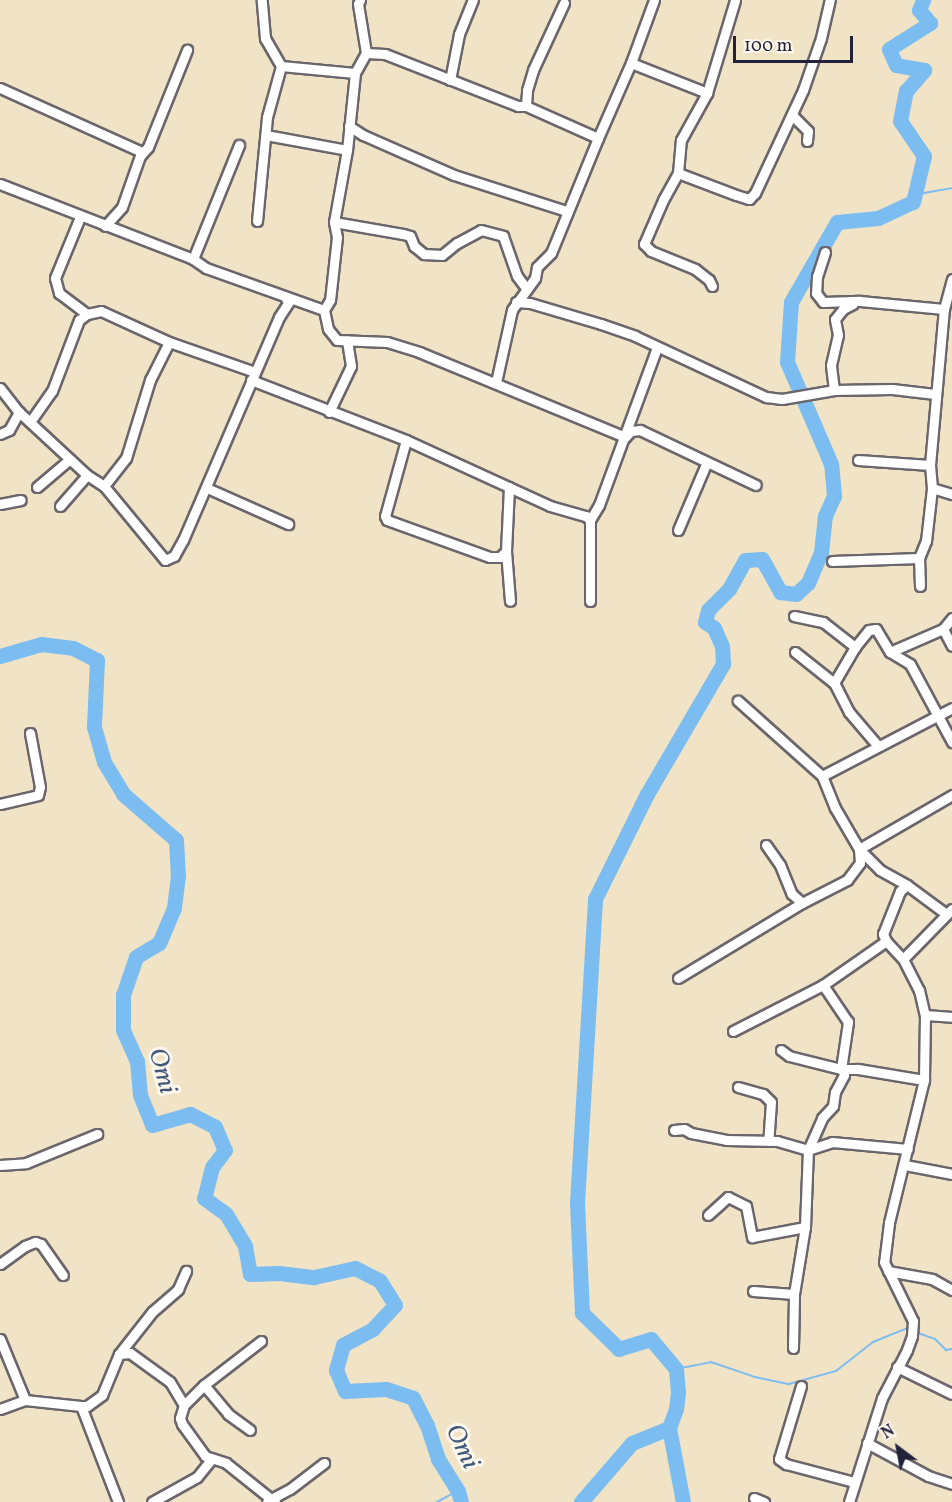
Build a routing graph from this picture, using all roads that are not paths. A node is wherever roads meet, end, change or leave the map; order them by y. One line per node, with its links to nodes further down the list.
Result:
1 (262, 0): 11 (street)
2 (360, 0): 9 (street)
3 (473, 0): 13 (street)
4 (654, 0): 10 (street)
5 (735, 0): 15 (street)
6 (830, 0): 17 (street)
7 (564, 3): 16 (street)
8 (188, 50): 24 (street)
9 (366, 53): 12 (street); 13 (street)
10 (631, 63): 15 (street); 20 (street)
11 (281, 66): 12 (street); 19 (street)
12 (356, 73): 18 (street)
13 (450, 80): 16 (street)
14 (0, 88): 24 (street)
15 (707, 93): 25 (street)
16 (526, 106): 20 (street)
17 (793, 116): 21 (street); 25 (street)
18 (349, 126): 23 (street); 27 (street)
19 (266, 135): 23 (street); 29 (street)
20 (598, 138): 27 (street)
21 (807, 141)
22 (239, 145): 33 (street)
23 (347, 150): 30 (street)
24 (142, 152): 31 (street)
25 (678, 173): 35 (street)
26 (0, 184): 28 (street)
27 (566, 211): 36 (street)
28 (80, 217): 31 (street); 42 (street)
29 (257, 220)
30 (334, 222): 36 (street); 41 (street)
31 (105, 226): 33 (street)
32 (825, 252): 38 (street)
33 (193, 260): 37 (street)
34 (952, 279): 40 (street)
35 (712, 286)
36 (526, 288): 39 (street)
37 (286, 299): 41 (street); 48 (street)
38 (860, 301): 40 (street); 51 (street)
39 (516, 302): 45 (street); 49 (street)
40 (944, 309): 46 (street)
41 (324, 310): 43 (street)
42 (87, 314): 44 (street); 55 (street)
43 (347, 340): 49 (street); 54 (street)
44 (169, 342): 48 (street); 65 (street)
45 (657, 347): 51 (street); 57 (street)
46 (940, 368): 47 (street); 52 (street)
47 (952, 370)
48 (253, 376): 54 (street); 68 (street)
49 (496, 382): 57 (street)
50 (0, 388): 53 (street)
51 (834, 390): 52 (street)
52 (935, 394): 62 (street)
53 (19, 412): 55 (street); 56 (street)
54 (329, 412): 58 (street)
55 (30, 422): 59 (street)
56 (0, 434)
57 (625, 437): 61 (street); 74 (street)
58 (406, 440): 67 (street); 77 (street)
59 (70, 459): 63 (street); 66 (street)
60 (858, 460): 62 (street)
61 (706, 464): 64 (street); 76 (street)
62 (930, 465): 69 (street)
63 (87, 475): 65 (street); 73 (street)
64 (756, 485)
65 (104, 486): 68 (street)
66 (37, 487)
67 (509, 487): 74 (street); 77 (street)
68 (207, 488): 75 (street)
69 (932, 488): 70 (street); 78 (street)
70 (952, 494)
71 (21, 501): 72 (street)
72 (0, 504)
73 (60, 506)
74 (590, 520): 82 (street)
75 (288, 524)
76 (678, 530)
77 (506, 551): 81 (street)
78 (919, 558): 79 (street); 80 (street)
79 (832, 561)
80 (920, 586)
81 (510, 601)
82 (590, 601)
83 (794, 616): 87 (street)
84 (952, 618): 85 (street)
85 (944, 629): 86 (street); 89 (street)
86 (952, 646)
87 (855, 647): 89 (street); 90 (street)
88 (795, 652): 90 (street)
89 (890, 652): 93 (street)
90 (834, 683): 96 (street)
91 (738, 700): 97 (street)
92 (952, 708): 93 (street)
93 (938, 715): 95 (street); 96 (street)
94 (30, 734): 99 (street)
95 (952, 741)
96 (878, 746): 97 (street)
97 (822, 776): 101 (street)
98 (952, 795): 101 (street)
99 (0, 804)
100 (766, 845): 103 (street)
101 (860, 849): 102 (street); 103 (street)
102 (907, 885): 104 (street); 105 (street)
103 (802, 903): 107 (street)
104 (949, 912): 106 (street)
105 (886, 941): 106 (street); 108 (street)
106 (903, 959): 109 (street)
107 (678, 978)
108 (823, 986): 111 (street); 112 (street)
109 (926, 1015): 110 (street); 113 (street)
110 (952, 1017)
111 (733, 1031)
112 (781, 1050)
113 (924, 1080): 118 (street); 119 (street)
114 (738, 1087): 117 (street)
115 (674, 1130): 117 (street)
116 (97, 1134): 120 (street)
117 (768, 1141): 119 (street)
118 (908, 1149): 119 (street); 121 (street)
119 (808, 1150): 124 (street)
120 (0, 1165)
121 (905, 1165): 122 (street); 127 (street)
122 (952, 1174)
123 (708, 1215): 124 (street)
124 (805, 1227): 131 (street)
125 (0, 1264): 128 (street)
126 (186, 1271): 135 (street)
127 (888, 1271): 129 (street); 136 (street)
128 (63, 1275)
129 (952, 1290)
130 (753, 1291): 131 (street)
131 (794, 1294): 134 (street)
132 (0, 1339): 140 (street)
133 (261, 1341): 137 (street)
134 (793, 1348)
135 (119, 1354): 141 (street); 142 (street)
136 (897, 1367): 139 (street); 145 (street)
137 (204, 1385): 141 (street); 144 (street)
138 (801, 1386): 148 (street)
139 (952, 1394)
140 (25, 1400): 142 (street); 143 (street)
141 (184, 1405): 146 (street)
142 (81, 1406): 151 (street)
143 (0, 1409)
144 (250, 1430)
145 (867, 1443): 148 (street); 149 (street)
146 (211, 1460): 150 (street); 152 (street)
147 (324, 1462): 150 (street)
148 (854, 1482): 153 (street)
149 (952, 1484)
150 (271, 1501)
151 (118, 1502)
152 (152, 1502)
153 (849, 1502)

